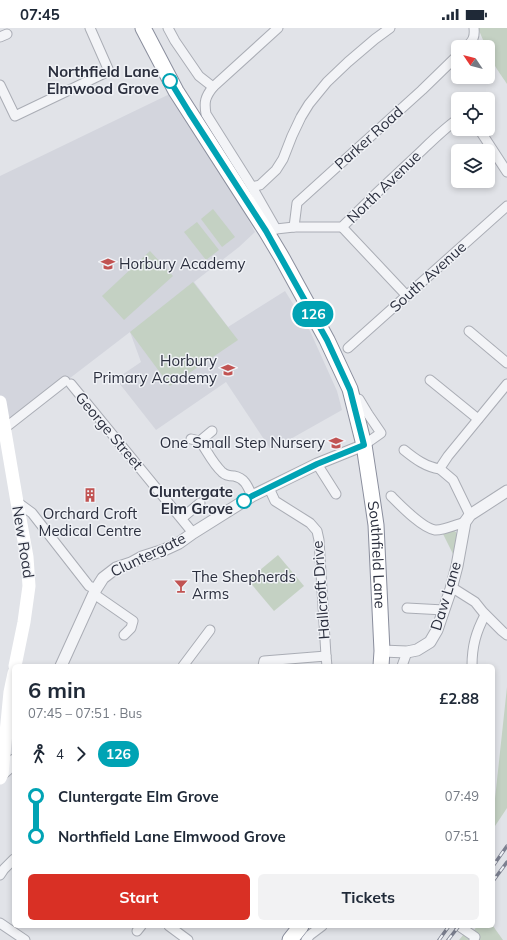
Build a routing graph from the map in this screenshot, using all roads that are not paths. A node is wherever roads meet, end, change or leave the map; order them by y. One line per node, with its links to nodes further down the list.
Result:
1 (90, 28): 9 (street)
2 (143, 28): 18 (highway, Southfield Lane)
3 (168, 28): 10 (street)
4 (278, 28): 10 (street)
5 (390, 28): 14 (street)
6 (474, 28): 7 (street)
7 (473, 40)
8 (451, 62): 16 (street, Parker Road)
9 (0, 85)
10 (213, 88): 14 (street)
11 (451, 124): 17 (street, North Avenue)
12 (484, 136): 13 (street)
13 (507, 172)
14 (252, 187): 18 (street)
15 (507, 206): 19 (street, South Avenue)
16 (294, 227): 17 (street, North Avenue); 18 (street, North Avenue)
17 (342, 227): 19 (street)
18 (271, 230): 31 (highway, Southfield Lane)
19 (407, 296): 21 (street, South Avenue)
20 (469, 331): 22 (street)
21 (348, 348)
22 (507, 363)
23 (430, 380): 27 (street)
24 (507, 384): 27 (street)
25 (359, 399): 31 (street)
26 (0, 402): 28 (main road, New Road)
27 (478, 419): 34 (street)
28 (5, 428): 30 (main road, New Road); 42 (street, George Street)
29 (212, 431): 38 (street)
30 (4, 445): 40 (main road, New Road)
31 (364, 445): 33 (street, Cluntergate); 53 (highway, Southfield Lane)
32 (404, 450): 34 (street)
33 (317, 464): 35 (street, Cluntergate); 37 (street)
34 (440, 470): 43 (street)
35 (269, 488): 38 (street, Cluntergate); 55 (street, Hallcroft Drive)
36 (507, 491): 43 (street)
37 (336, 494)
38 (252, 496): 44 (street, Cluntergate)
39 (391, 496): 43 (street)
40 (17, 502): 46 (street); 56 (main road, New Road)
41 (200, 503): 42 (street)
42 (182, 518): 44 (street, George Street)
43 (468, 519): 45 (street, Daw Lane)
44 (193, 533): 46 (street, Cluntergate)
45 (451, 589): 48 (street, Daw Lane); 49 (street)
46 (95, 591): 51 (street); 57 (street, Cluntergate)
47 (407, 608): 48 (street)
48 (444, 610): 54 (street, Daw Lane)
49 (485, 614): 52 (street); 62 (street)
50 (210, 630): 58 (street)
51 (124, 634)
52 (507, 635)
53 (382, 651): 54 (street, Daw Lane); 60 (highway, Southfield Lane)
54 (407, 652): 61 (street)
55 (326, 661): 59 (street)
56 (15, 664)
57 (63, 664)
58 (184, 664)
59 (263, 664)
60 (381, 664)
61 (403, 664)
62 (472, 664)
63 (12, 682): 65 (main road)
64 (12, 764): 65 (street)
65 (1, 775)
66 (12, 861): 67 (street)
67 (0, 875)
68 (0, 923): 74 (street)
69 (172, 928): 75 (street)
70 (299, 928): 76 (highway)
71 (319, 928): 77 (street)
72 (461, 928): 73 (street)
73 (472, 937)
74 (25, 940)
75 (188, 940)
76 (290, 940)
77 (306, 940)

